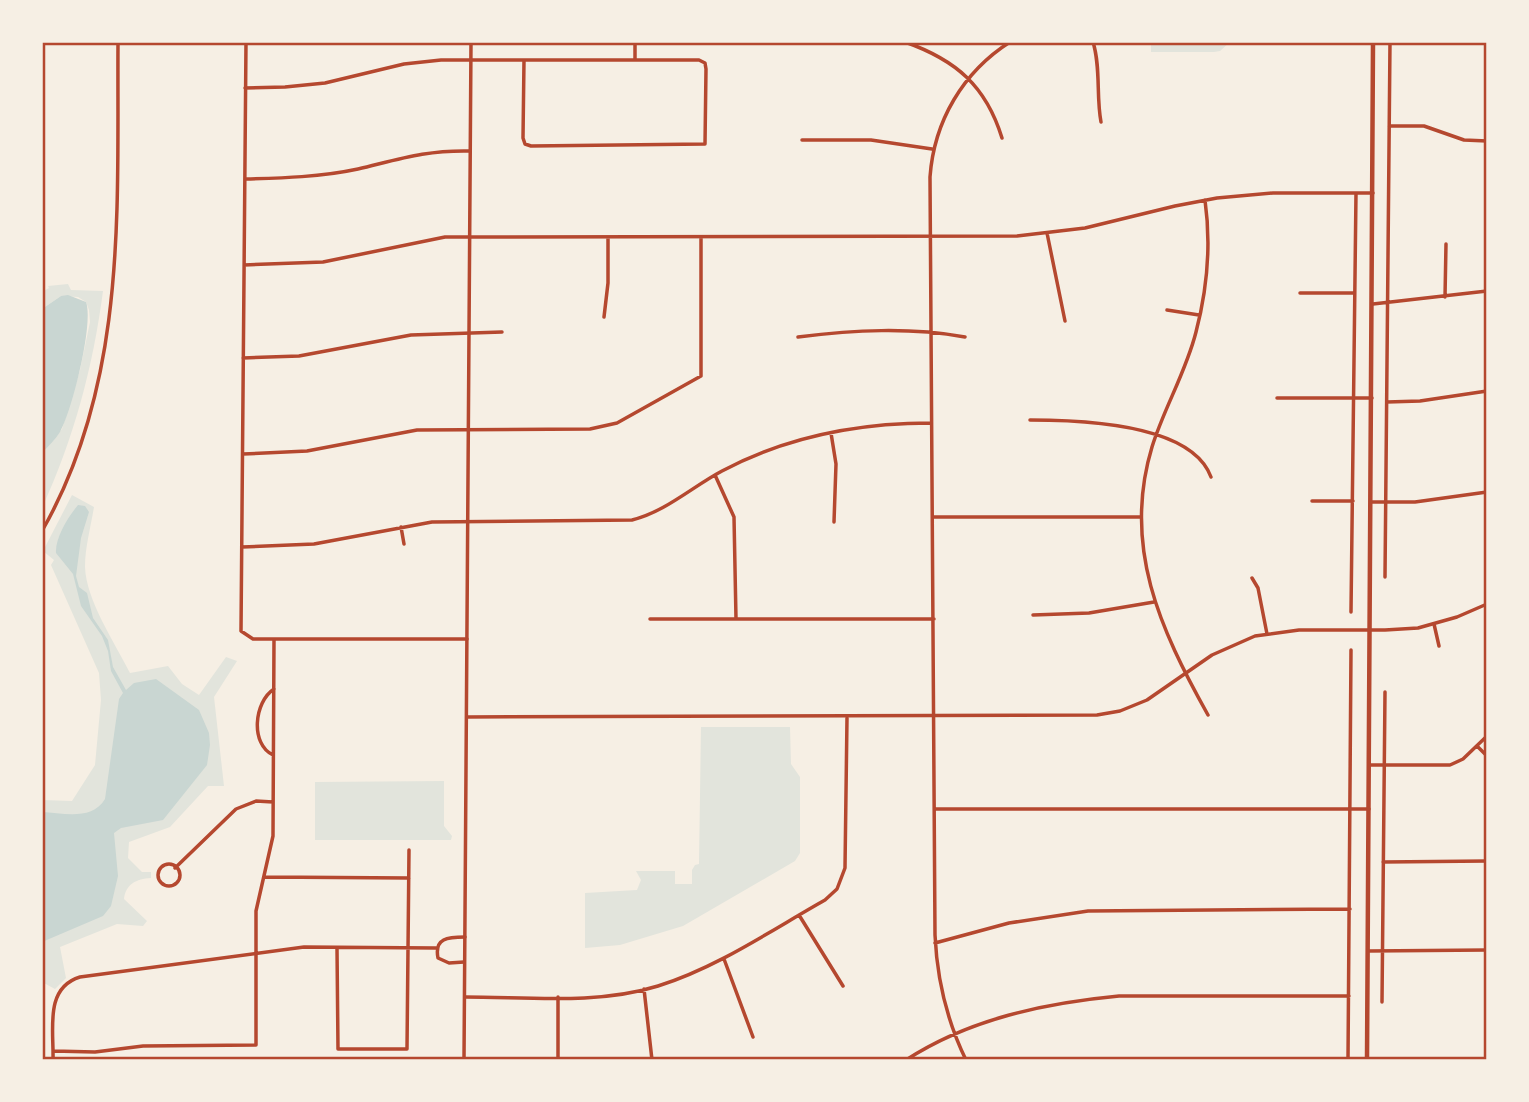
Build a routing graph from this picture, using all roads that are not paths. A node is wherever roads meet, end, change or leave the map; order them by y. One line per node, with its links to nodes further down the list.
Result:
1 (118, 42): 72 (street)
2 (246, 42): 14 (street)
3 (471, 42): 12 (street)
4 (635, 42): 11 (street)
5 (905, 42): 13 (street)
6 (1010, 42): 13 (street)
7 (1093, 42): 15 (street)
8 (1373, 42): 24 (main road)
9 (1390, 42): 16 (street)
10 (524, 60): 11 (street); 11 (street); 12 (street)
11 (635, 60)
12 (470, 61): 14 (street); 21 (street)
13 (969, 78): 17 (street); 20 (street)
14 (245, 88): 22 (street)
15 (1101, 122)
16 (1389, 126): 19 (street); 38 (street)
17 (1002, 138)
18 (802, 140): 20 (street)
19 (1487, 141)
20 (933, 150): 30 (street)
21 (470, 151): 22 (street); 27 (street)
22 (245, 179): 32 (street)
23 (1356, 193): 24 (street); 25 (street); 35 (street)
24 (1373, 193): 37 (main road)
25 (1205, 200): 26 (street); 40 (street)
26 (1047, 233): 30 (street); 42 (street)
27 (470, 237): 28 (street); 32 (street); 45 (street)
28 (608, 237): 29 (street); 41 (street)
29 (701, 237): 30 (street); 56 (street)
30 (930, 237): 43 (street)
31 (1446, 244): 36 (street)
32 (244, 265): 48 (street)
33 (1487, 291): 36 (street)
34 (1300, 293): 35 (street)
35 (1354, 293): 51 (street)
36 (1445, 297): 38 (street)
37 (1373, 304): 38 (street); 52 (main road)
38 (1387, 304): 53 (street)
39 (1167, 310): 40 (street)
40 (1199, 315): 58 (street)
41 (604, 317)
42 (1065, 321)
43 (930, 331): 46 (street); 47 (street); 55 (street)
44 (502, 332): 45 (street)
45 (469, 333): 48 (street); 56 (street)
46 (798, 337)
47 (965, 337)
48 (243, 358): 59 (street)
49 (1487, 391): 53 (street)
50 (1277, 398): 51 (street)
51 (1354, 398): 52 (street); 64 (street)
52 (1372, 398): 65 (main road)
53 (1387, 402): 66 (street)
54 (1030, 420): 58 (street)
55 (931, 423): 57 (street); 67 (street)
56 (468, 428): 59 (street); 69 (street)
57 (831, 433): 60 (street); 70 (street)
58 (1156, 436): 61 (street); 68 (street)
59 (243, 454): 74 (street)
60 (715, 475): 69 (street); 81 (street)
61 (1212, 477)
62 (1487, 492): 66 (street)
63 (1312, 501): 64 (street)
64 (1353, 501): 79 (street)
65 (1371, 502): 66 (street); 85 (main road)
66 (1385, 503): 75 (street)
67 (933, 517): 68 (street); 82 (street)
68 (1141, 517): 77 (street)
69 (467, 522): 71 (street); 88 (street)
70 (834, 522)
71 (401, 527): 73 (street); 74 (street)
72 (42, 531)
73 (404, 544)
74 (242, 547): 87 (street)
75 (1385, 577)
76 (1252, 578): 86 (street)
77 (1154, 602): 80 (street); 91 (street)
78 (1487, 604): 84 (street)
79 (1351, 612)
80 (1032, 615)
81 (736, 619): 82 (street); 83 (street)
82 (934, 619): 96 (street)
83 (650, 620)
84 (1434, 624): 85 (street); 89 (street)
85 (1370, 630): 86 (street); 102 (main road)
86 (1268, 634): 91 (street)
87 (274, 639): 88 (street); 92 (street)
88 (467, 639): 95 (street)
89 (1439, 646)
90 (1351, 650): 106 (street)
91 (1186, 673): 94 (street); 96 (street)
92 (274, 689): 100 (street); 100 (street)
93 (1385, 692): 103 (street)
94 (1208, 715)
95 (467, 717): 97 (street); 116 (street)
96 (935, 717): 97 (street); 105 (street)
97 (847, 718): 115 (street)
98 (1487, 736): 99 (street)
99 (1477, 746): 101 (street); 103 (street)
100 (273, 755): 104 (street)
101 (1487, 756)
102 (1369, 765): 103 (street); 107 (main road)
103 (1384, 766): 109 (street)
104 (273, 802): 111 (street); 112 (street)
105 (935, 809): 106 (street); 117 (street)
106 (1351, 809): 107 (street); 114 (street)
107 (1369, 809): 122 (main road)
108 (409, 850): 113 (street)
109 (1383, 862): 110 (street); 123 (street)
110 (1487, 862)
111 (175, 867): 111 (street)
112 (263, 877): 113 (street); 124 (street)
113 (409, 878): 118 (street)
114 (1350, 909): 117 (street); 129 (street)
115 (799, 915): 125 (street); 127 (street)
116 (465, 937): 120 (street); 126 (street)
117 (935, 943): 133 (street)
118 (408, 947): 119 (street); 119 (street); 120 (street)
119 (337, 948): 124 (street)
120 (436, 948): 126 (street)
121 (1487, 950): 123 (street)
122 (1368, 951): 123 (street); 143 (main road)
123 (1382, 951): 132 (street)
124 (256, 952): 135 (street); 135 (street)
125 (724, 959): 128 (street); 134 (street)
126 (464, 962): 131 (street)
127 (843, 986)
128 (644, 989): 130 (street); 139 (street)
129 (1349, 996): 133 (street); 142 (street)
130 (558, 997): 131 (street); 138 (street)
131 (465, 998): 137 (street)
132 (1382, 1002)
133 (955, 1035): 140 (street); 141 (street)
134 (753, 1037)
135 (53, 1051): 136 (street)
136 (53, 1060)
137 (464, 1060)
138 (558, 1060)
139 (652, 1060)
140 (906, 1060)
141 (966, 1060)
142 (1348, 1060)
143 (1367, 1060)

